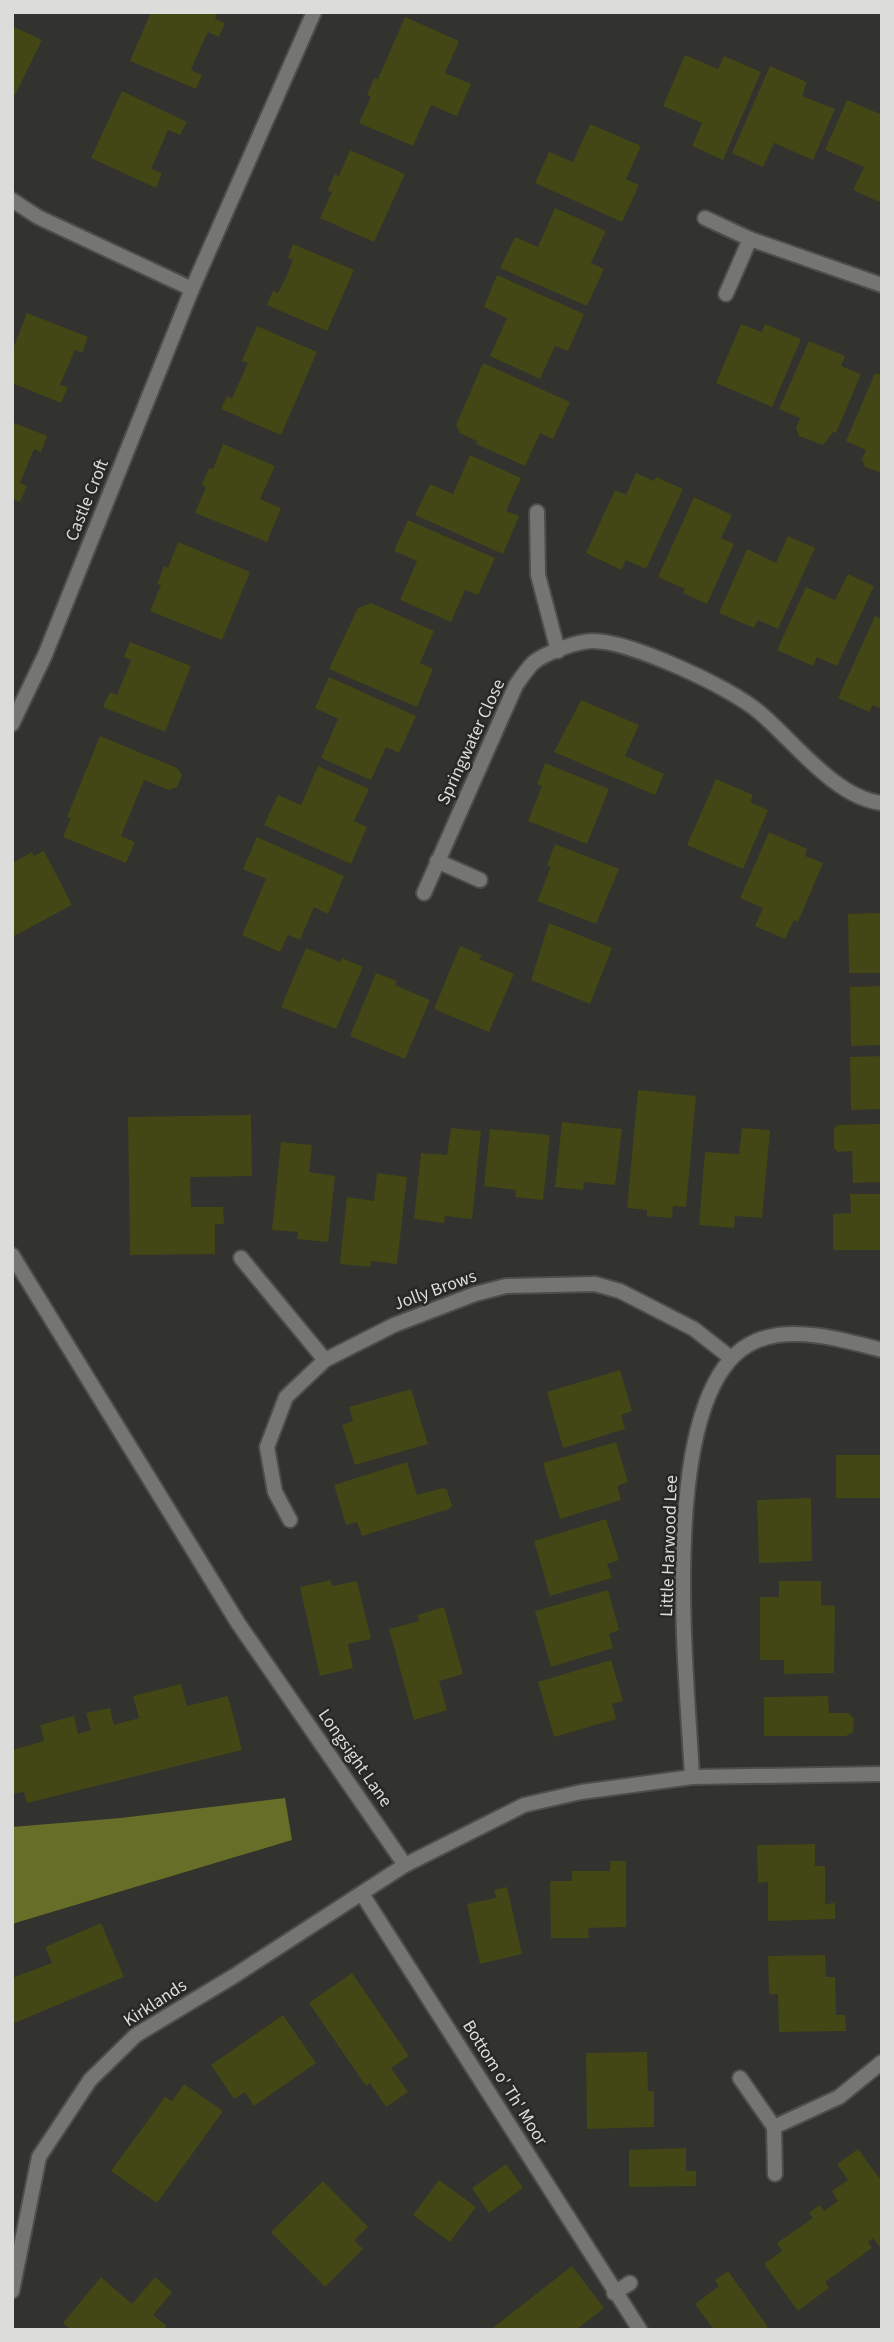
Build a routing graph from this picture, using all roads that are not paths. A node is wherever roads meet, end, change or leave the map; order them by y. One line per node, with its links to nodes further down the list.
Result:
1 (314, 12): 6 (street, Castle Croft)
2 (12, 200): 6 (street)
3 (705, 218): 4 (street)
4 (750, 239): 5 (street); 7 (street)
5 (882, 285)
6 (192, 289): 10 (street, Castle Croft)
7 (726, 294)
8 (537, 512): 9 (street)
9 (558, 651): 11 (street, Springwater Close); 12 (street, Springwater Close)
10 (12, 724)
11 (882, 803)
12 (437, 861): 13 (street); 14 (street, Springwater Close)
13 (480, 880)
14 (424, 893)
15 (12, 1255): 23 (street, Longsight Lane)
16 (241, 1258): 19 (street)
17 (882, 1350): 18 (street, Little Harwood Lee)
18 (731, 1358): 19 (street, Jolly Brows); 22 (street, Little Harwood Lee)
19 (325, 1360): 20 (street, Jolly Brows)
20 (290, 1520)
21 (882, 1773): 22 (street)
22 (692, 1777): 23 (street)
23 (405, 1865): 24 (street, Kirklands)
24 (362, 1894): 30 (street, Kirklands); 31 (street, Bottom o' Th' Moor)
25 (882, 2062): 27 (street)
26 (740, 2078): 27 (street)
27 (774, 2127): 28 (street)
28 (775, 2174)
29 (629, 2283): 31 (street)
30 (12, 2291)
31 (614, 2293): 32 (street, Bottom o' Th' Moor)
32 (640, 2330)

